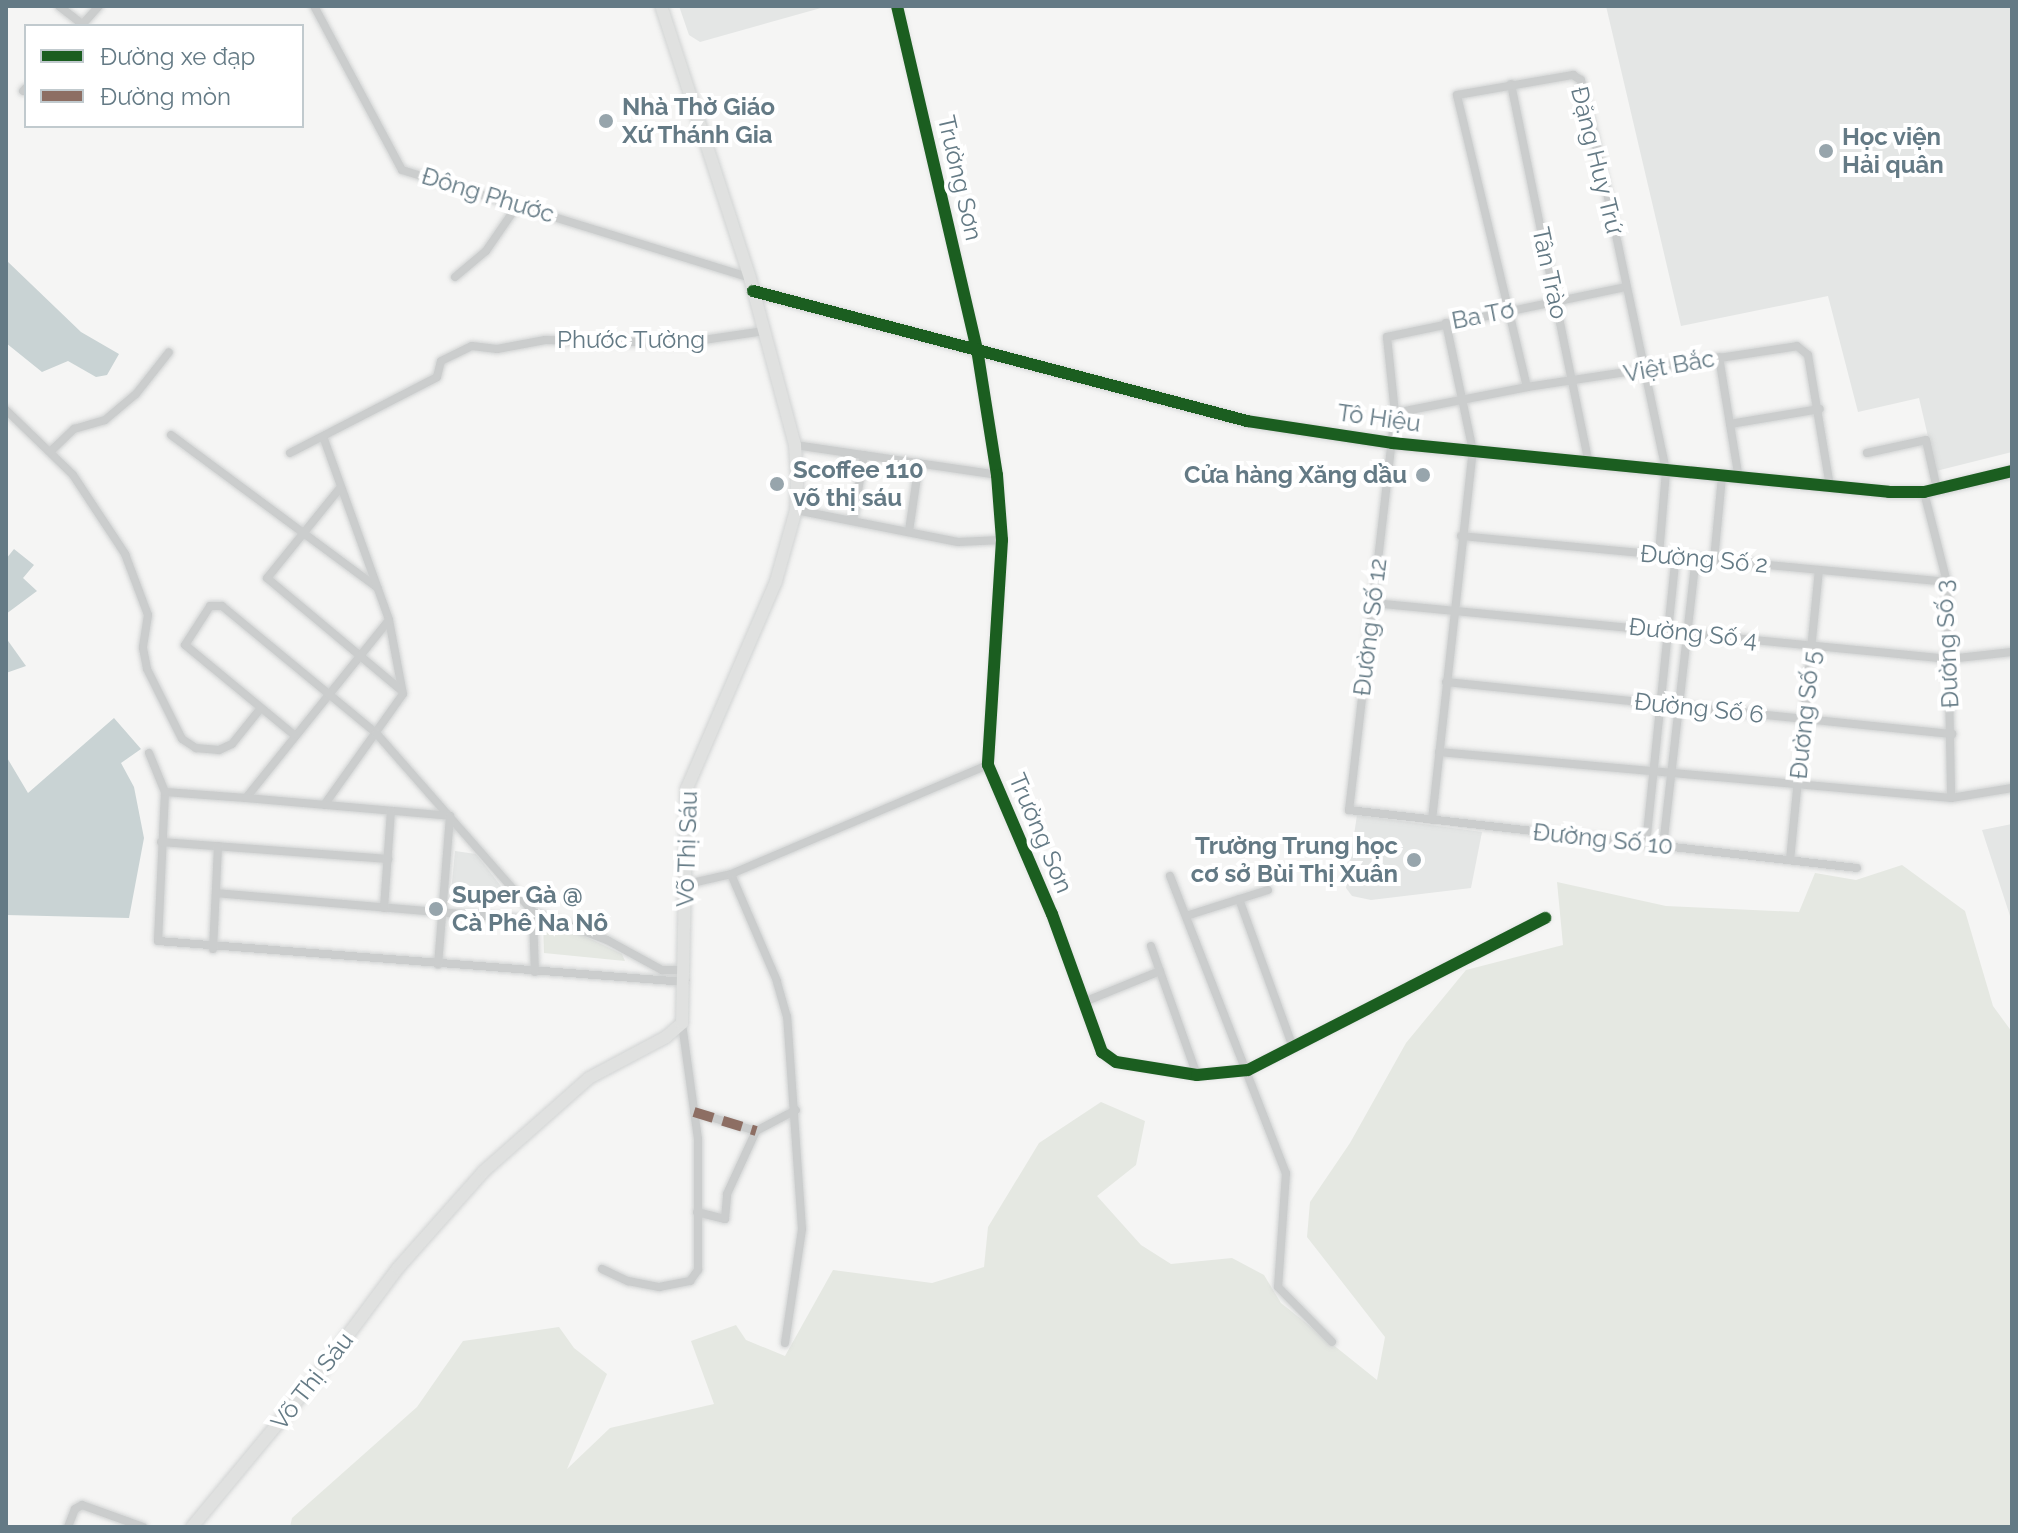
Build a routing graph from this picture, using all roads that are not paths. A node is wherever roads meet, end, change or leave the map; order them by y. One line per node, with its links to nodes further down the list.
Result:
1 (59, 6): 6 (street)
2 (99, 6): 7 (street)
3 (314, 6): 9 (street, Đông Phước)
4 (661, 6): 11 (main road, Võ Thị Sáu)
5 (897, 6): 18 (street, Trường Sơn)
6 (81, 24)
7 (83, 24)
8 (1511, 84): 12 (street, Đặng Huy Trứ); 13 (street, Tân Trào); 14 (street, Đặng Huy Trứ)
9 (519, 203): 10 (street); 11 (street, Đông Phước)
10 (455, 277)
11 (752, 284): 16 (main road, Võ Thị Sáu); 18 (street, Tô Hiệu)
12 (1626, 287): 13 (street, Ba Tơ); 21 (street, Đặng Huy Trứ)
13 (1556, 301): 14 (street, Ba Tơ); 22 (street, Tân Trào)
14 (1510, 310): 15 (street, Ba Tơ); 23 (street, Đặng Huy Trứ)
15 (1446, 323): 17 (street, Ba Tơ); 24 (street)
16 (764, 331): 30 (street, Phước Tường); 32 (main road, Võ Thị Sáu)
17 (1387, 337): 27 (street, Đường Số 12)
18 (977, 349): 31 (street, Tô Hiệu); 42 (street, Trường Sơn)
19 (169, 352): 33 (street)
20 (1719, 357): 21 (street, Việt Bắc); 25 (street, Việt Bắc); 28 (street)
21 (1647, 371): 22 (street, Việt Bắc); 40 (street, Đặng Huy Trứ)
22 (1572, 381): 23 (street, Việt Bắc); 39 (street, Tân Trào)
23 (1527, 387): 24 (street, Việt Bắc)
24 (1462, 399): 27 (street, Việt Bắc); 34 (street)
25 (1820, 409): 28 (street); 45 (street, Việt Bắc)
26 (6, 410): 33 (street)
27 (1395, 413): 31 (street, Đường Số 12)
28 (1730, 424): 44 (street)
29 (171, 435): 51 (street)
30 (324, 439): 35 (street, Phước Tường); 46 (street)
31 (1392, 443): 34 (street, Tô Hiệu); 61 (street, Đường Số 12)
32 (795, 445): 37 (street); 48 (main road, Võ Thị Sáu)
33 (51, 451): 75 (street)
34 (1473, 451): 39 (street, Tô Hiệu); 52 (street)
35 (290, 453)
36 (1867, 453): 47 (street, Đường Số 3)
37 (864, 455): 38 (street); 49 (street)
38 (919, 463): 42 (street); 50 (street)
39 (1589, 463): 40 (street, Tô Hiệu)
40 (1666, 471): 43 (street, Tô Hiệu); 54 (street, Đặng Huy Trứ)
41 (2012, 471): 47 (street, Tô Hiệu)
42 (997, 475): 53 (street, Trường Sơn)
43 (1722, 477): 44 (street, Tô Hiệu); 57 (street)
44 (1739, 479): 45 (street, Tô Hiệu)
45 (1830, 486): 47 (street, Tô Hiệu)
46 (340, 488): 51 (street); 60 (street)
47 (1930, 490): 59 (street, Đường Số 3)
48 (796, 510): 49 (street); 104 (main road, Võ Thị Sáu)
49 (853, 521): 50 (street)
50 (909, 531): 53 (street)
51 (301, 533): 60 (street); 68 (street)
52 (1461, 536): 54 (street, Đường Số 2); 62 (street)
53 (1002, 540): 82 (street, Trường Sơn)
54 (1659, 555): 55 (street, Đường Số 2)
55 (1676, 556): 56 (street, Đường Số 2); 64 (street)
56 (1696, 558): 57 (street, Đường Số 2); 65 (street)
57 (1714, 560): 58 (street, Đường Số 2)
58 (1819, 570): 59 (street, Đường Số 2); 66 (street, Đường Số 5)
59 (1947, 582): 69 (street, Đường Số 3)
60 (378, 588): 63 (street)
61 (1373, 603): 62 (street, Đường Số 4); 91 (street, Đường Số 12)
62 (1453, 611): 64 (street, Đường Số 4); 70 (street)
63 (389, 620): 68 (street); 72 (street)
64 (1668, 631): 65 (street, Đường Số 4); 73 (street)
65 (1688, 633): 66 (street, Đường Số 4); 74 (street)
66 (1811, 645): 69 (street, Đường Số 4); 76 (street, Đường Số 5)
67 (2012, 652): 69 (street, Đường Số 4)
68 (360, 653): 71 (street); 72 (street)
69 (1949, 659): 79 (street, Đường Số 3)
70 (1446, 682): 73 (street, Đường Số 6); 80 (street)
71 (328, 691): 75 (street); 77 (street); 78 (street)
72 (403, 692): 77 (street)
73 (1661, 704): 74 (street, Đường Số 6); 83 (street)
74 (1679, 706): 76 (street, Đường Số 6); 84 (street)
75 (260, 709): 78 (street)
76 (1804, 719): 79 (street, Đường Số 6); 85 (street, Đường Số 5)
77 (376, 733): 90 (street); 93 (street)
78 (293, 734): 88 (street)
79 (1952, 734): 89 (street, Đường Số 3)
80 (1439, 752): 83 (street); 94 (street)
81 (149, 753): 87 (street)
82 (988, 765): 102 (street); 119 (street, Trường Sơn)
83 (1653, 774): 84 (street); 96 (street)
84 (1671, 775): 85 (street); 98 (street)
85 (1797, 788): 89 (street); 100 (street, Đường Số 5)
86 (2012, 788): 89 (street)
87 (165, 792): 88 (street); 95 (street)
88 (246, 798): 90 (street)
89 (1951, 798)
90 (324, 805): 92 (street)
91 (1349, 810): 94 (street, Đường Số 10)
92 (391, 811): 93 (street); 99 (street)
93 (450, 816): 109 (street); 110 (street)
94 (1432, 820): 96 (street, Đường Số 10)
95 (161, 842): 97 (street); 114 (street)
96 (1646, 844): 98 (street, Đường Số 10)
97 (218, 846): 99 (street); 106 (street)
98 (1663, 846): 100 (street, Đường Số 10)
99 (388, 859): 108 (street)
100 (1790, 860): 101 (street, Đường Số 10)
101 (1857, 868)
102 (731, 874): 104 (street); 124 (street)
103 (1170, 876): 111 (street)
104 (682, 886): 118 (main road, Võ Thị Sáu)
105 (1268, 890): 107 (street)
106 (216, 893): 108 (street); 114 (street)
107 (1239, 899): 111 (street); 121 (street)
108 (384, 908): 109 (street)
109 (442, 913): 110 (street); 115 (street)
110 (533, 916): 117 (street); 118 (street)
111 (1186, 916): 122 (street)
112 (1545, 918): 121 (street, Trường Sơn)
113 (1151, 946): 116 (street)
114 (213, 949): 115 (street)
115 (438, 965): 117 (street)
116 (1160, 971): 119 (street); 123 (street)
117 (535, 972): 118 (street)
118 (686, 976): 120 (main road, Võ Thị Sáu)
119 (1084, 1002): 123 (street, Trường Sơn)
120 (682, 1023): 125 (street); 133 (main road, Võ Thị Sáu)
121 (1293, 1047): 122 (street, Trường Sơn)
122 (1248, 1070): 123 (street, Trường Sơn); 129 (street)
123 (1197, 1075)
124 (796, 1110): 126 (street); 130 (street)
125 (694, 1112): 126 (street); 127 (street)
126 (756, 1131): 127 (street)
127 (697, 1212): 128 (street)
128 (602, 1269)
129 (1332, 1342)
130 (785, 1343)
131 (68, 1527): 132 (street)
132 (143, 1527)
133 (192, 1527)

